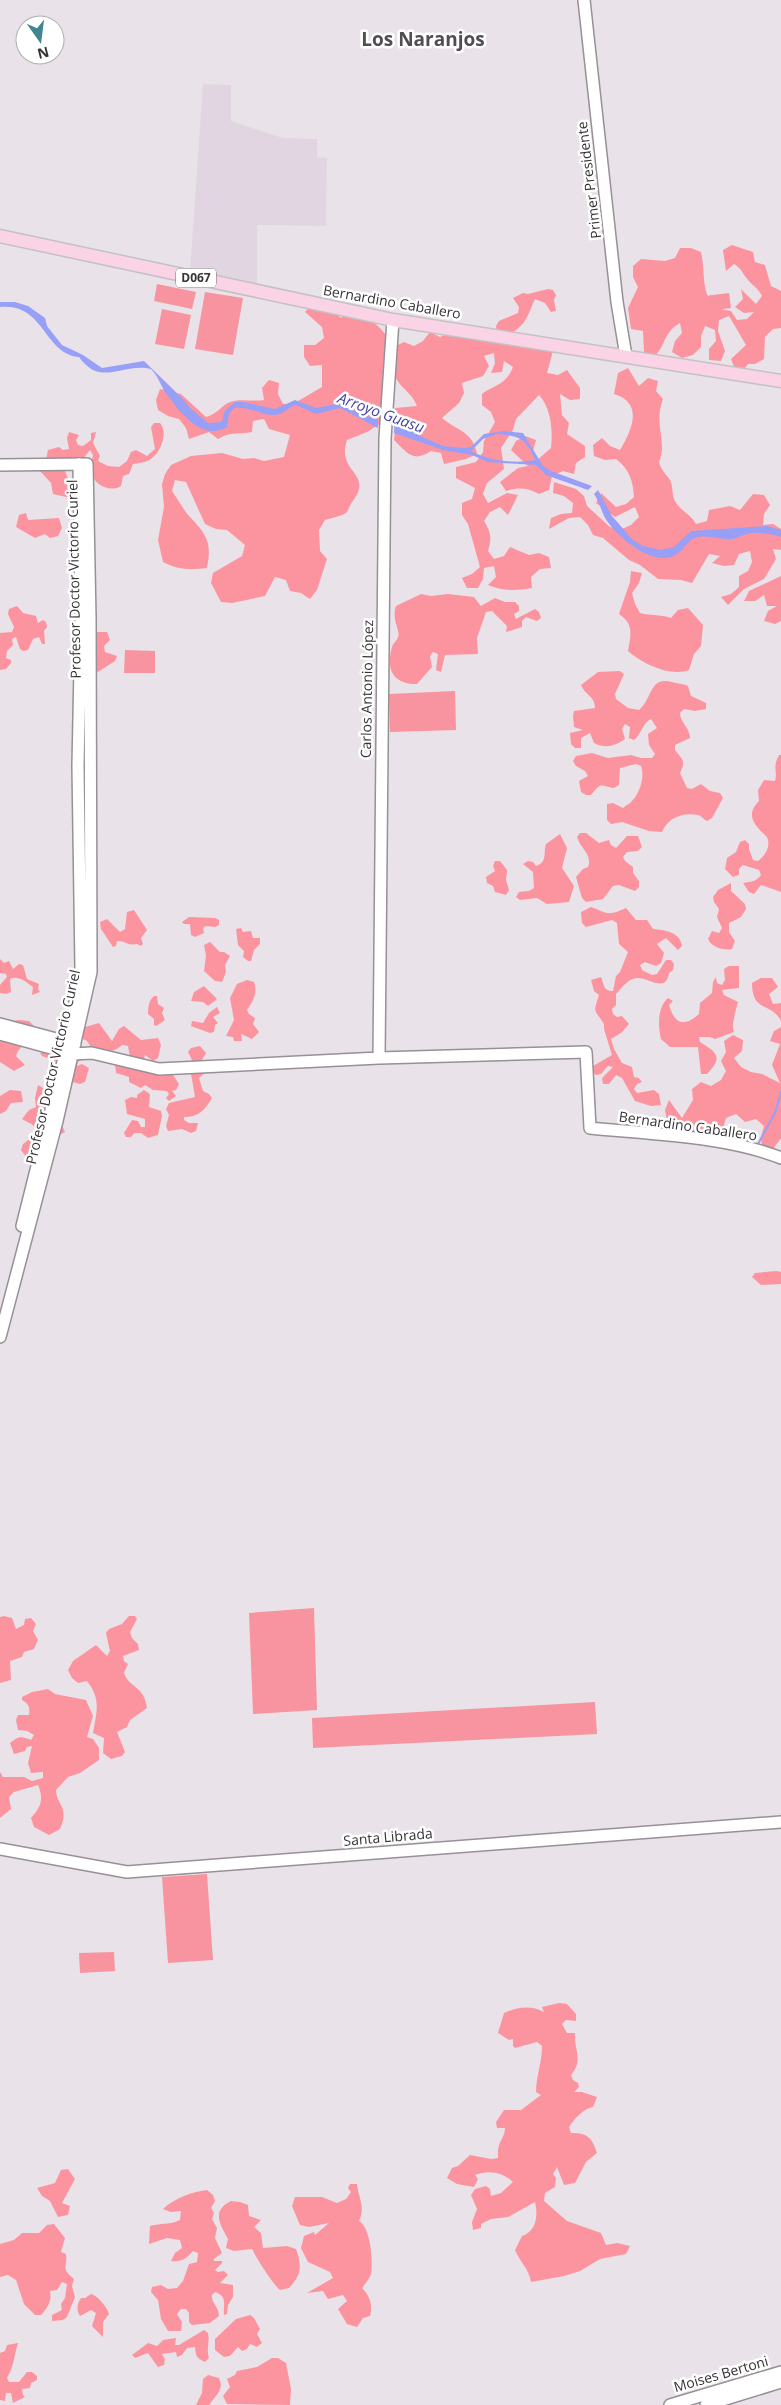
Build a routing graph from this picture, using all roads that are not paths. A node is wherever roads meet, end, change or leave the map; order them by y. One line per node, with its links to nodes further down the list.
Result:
1 (584, 0): 4 (street, Primer Presidente)
2 (0, 236): 3 (main road, Bernardino Caballero / D067)
3 (393, 320): 4 (main road, Bernardino Caballero / D067); 10 (street, Carlos Antonio López)
4 (626, 356): 5 (main road, Bernardino Caballero / D067)
5 (781, 381)
6 (0, 464): 9 (street, Profesor Doctor Victorio Curiel)
7 (0, 1024): 9 (street)
8 (0, 1034): 9 (street)
9 (70, 1048): 10 (street); 12 (street, Profesor Doctor Victorio Curiel); 13 (street, Profesor Doctor Victorio Curiel)
10 (379, 1058): 11 (street, Bernardino Caballero)
11 (781, 1158)
12 (0, 1310)
13 (0, 1337)
14 (781, 1822): 15 (street, Santa Librada)
15 (0, 1849)
16 (781, 2372): 18 (street, Moises Bertoni)
17 (781, 2382): 19 (street, Moises Bertoni)
18 (670, 2405)
19 (706, 2405)

